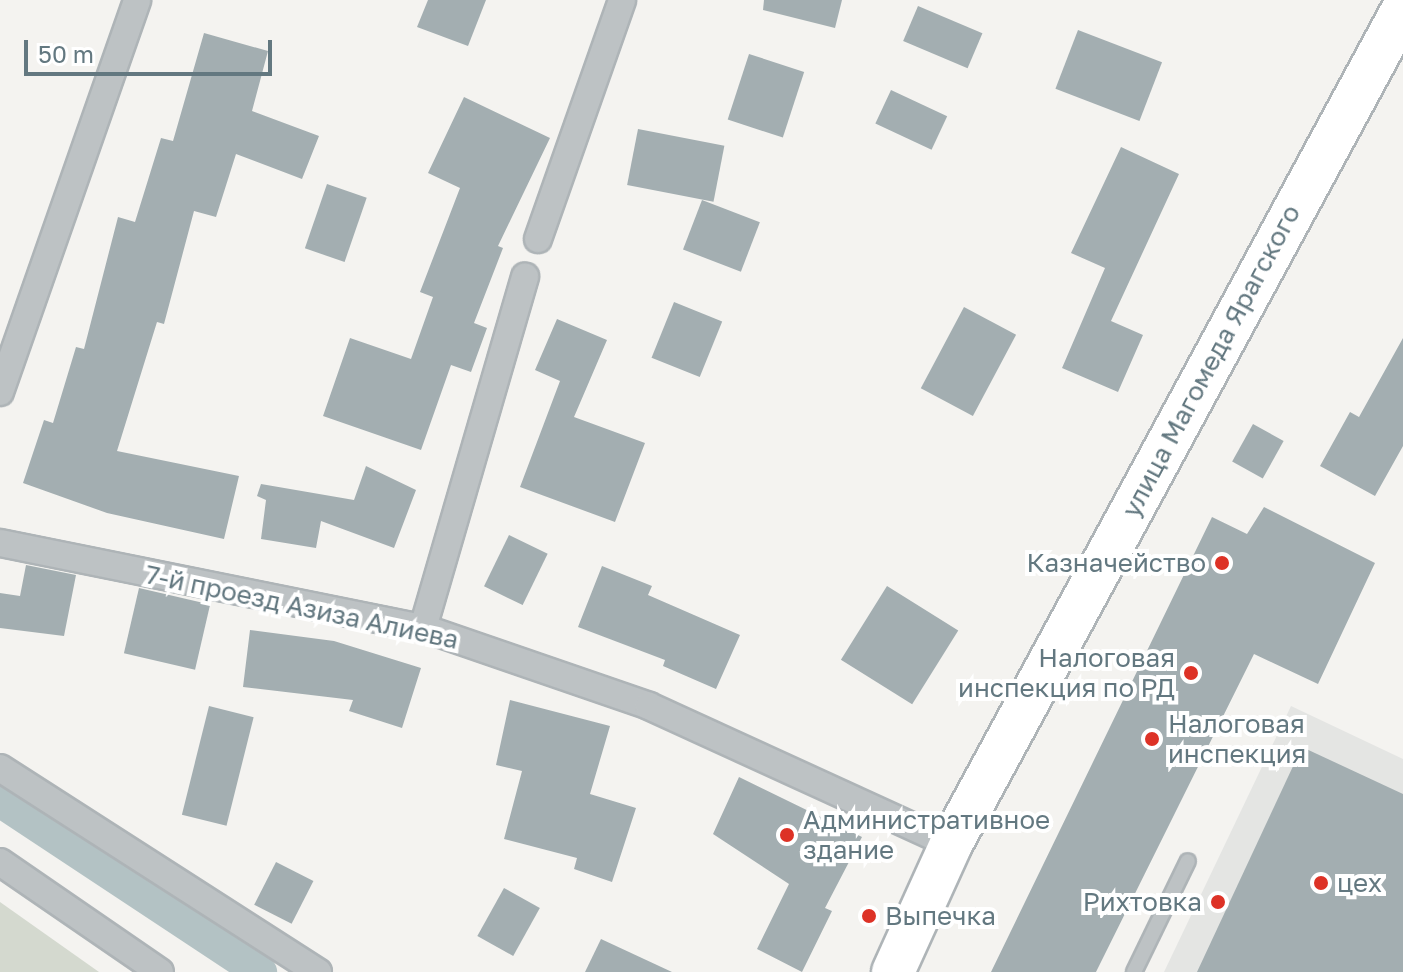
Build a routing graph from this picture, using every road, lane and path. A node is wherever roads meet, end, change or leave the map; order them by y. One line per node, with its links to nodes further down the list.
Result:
1 (137, 0): 6 (street)
2 (622, 0): 4 (street)
3 (1403, 9): 10 (main road, улица Магомеда Ярагского)
4 (538, 239)
5 (525, 277): 8 (street)
6 (0, 392)
7 (0, 543): 8 (street, 7-й проезд Азиза Алиева)
8 (423, 628): 10 (street, 7-й проезд Азиза Алиева)
9 (0, 768): 14 (street)
10 (951, 844): 15 (main road, улица Магомеда Ярагского)
11 (1188, 861): 16 (lane)
12 (0, 862): 13 (street)
13 (160, 972)
14 (318, 972)
15 (893, 972)
16 (1134, 972)

